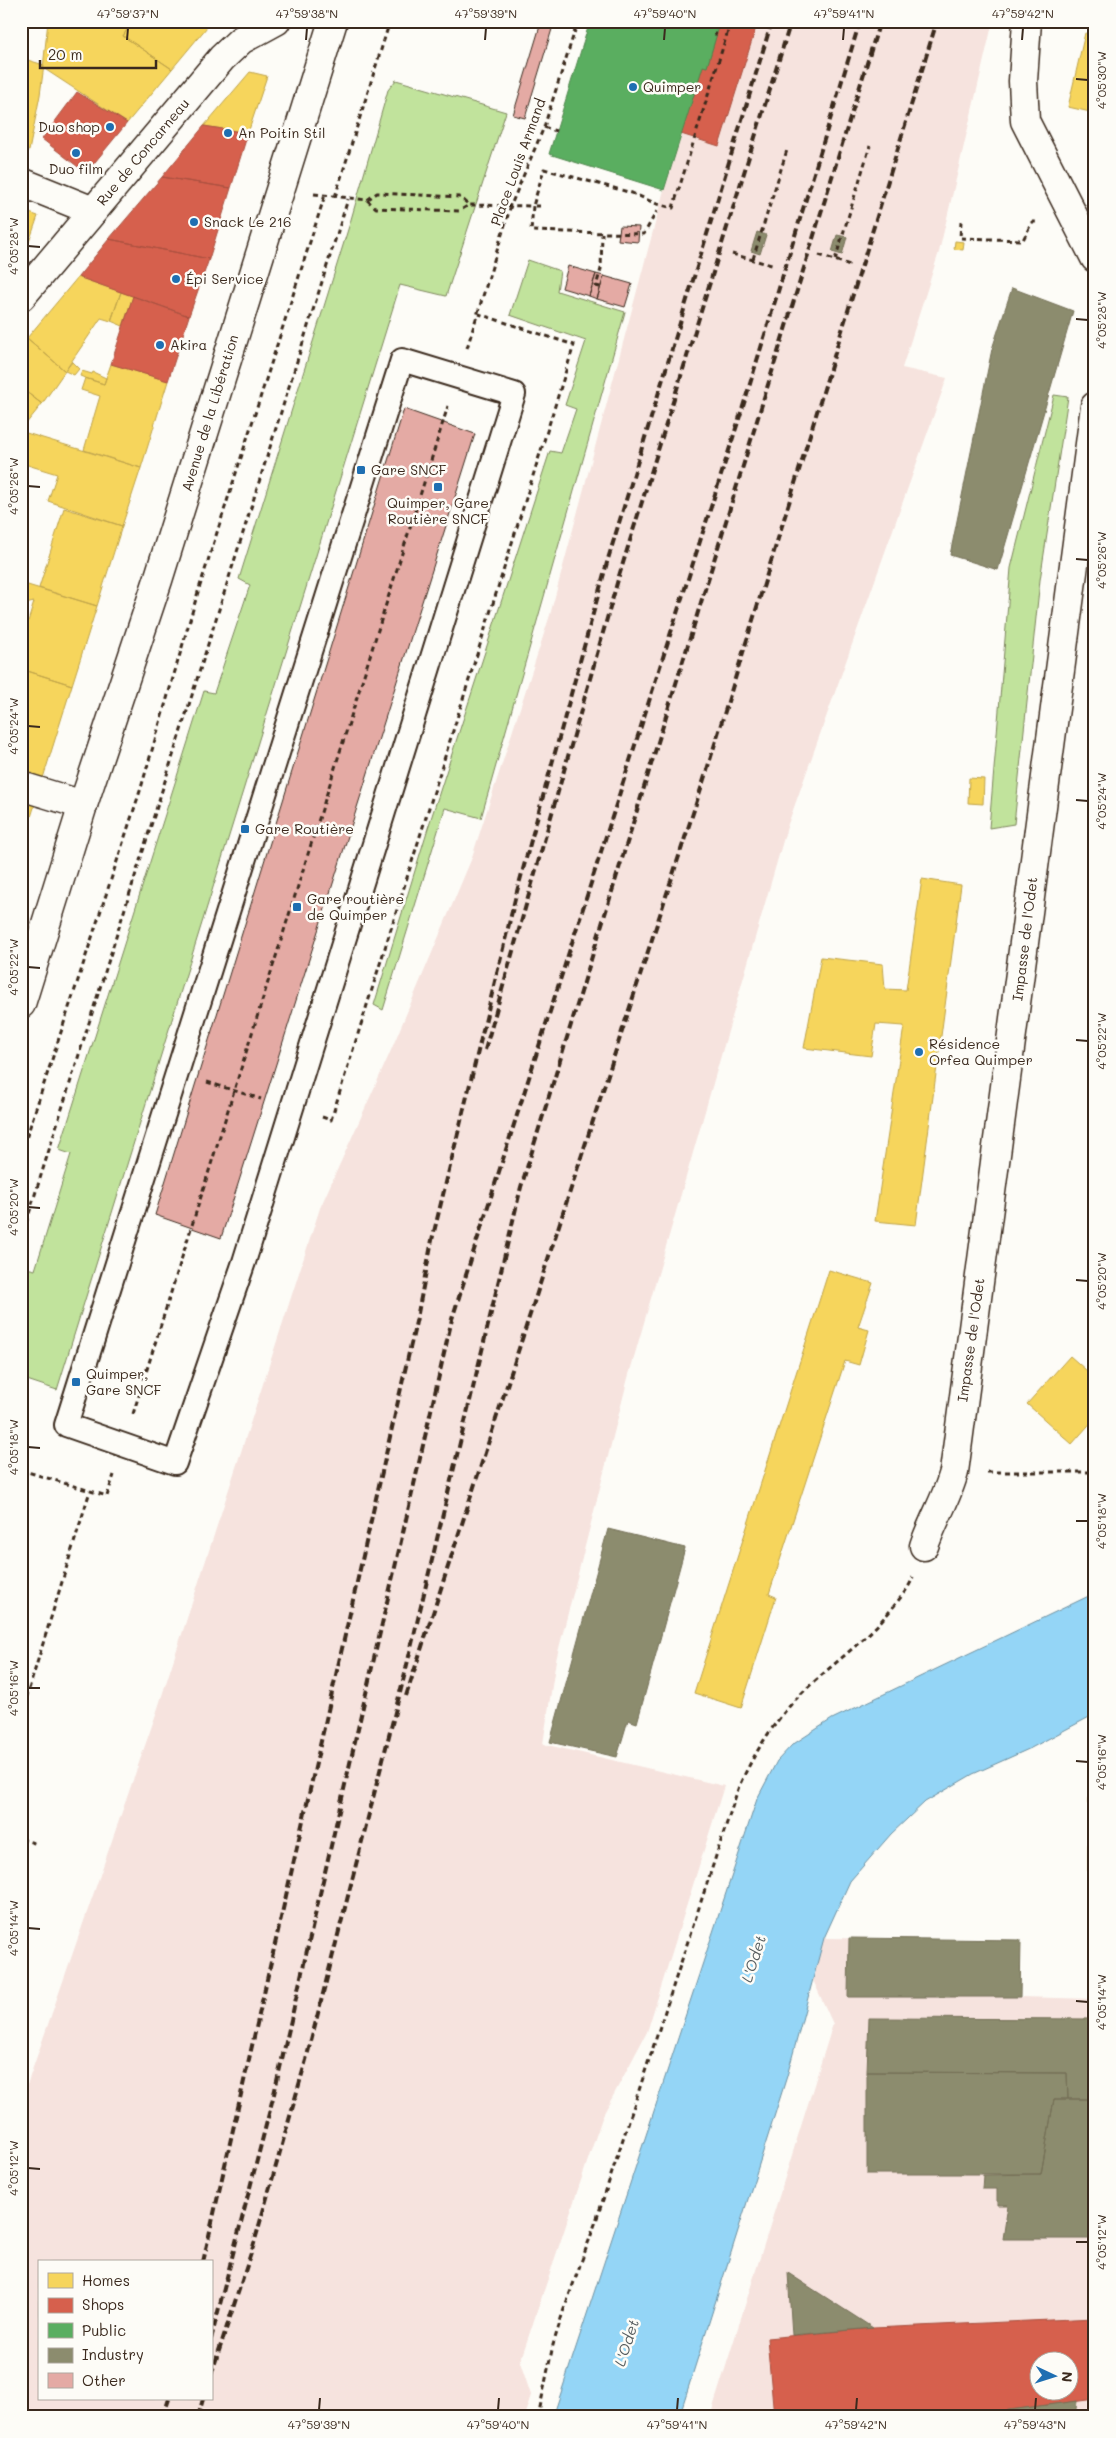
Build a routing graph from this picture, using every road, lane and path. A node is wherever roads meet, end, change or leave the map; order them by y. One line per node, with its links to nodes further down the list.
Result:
1 (276, 21): 22 (street, Rue de Concarneau)
2 (333, 21): 12 (street, Avenue de la Libération)
3 (390, 21): 14 (path)
4 (578, 21): 7 (path, Place Louis Armand)
5 (731, 21): 19 (path)
6 (1027, 21): 23 (street)
7 (544, 127): 8 (path); 18 (path, Place Louis Armand)
8 (556, 131)
9 (870, 146): 30 (path)
10 (787, 150): 29 (path)
11 (21, 182): 22 (street)
12 (279, 188): 13 (path); 38 (street, Avenue de la Libération)
13 (325, 195): 14 (path); 40 (path)
14 (335, 197): 15 (path)
15 (348, 199): 16 (path); 42 (path)
16 (367, 200): 17 (path); 17 (path)
17 (469, 205): 18 (path)
18 (511, 205): 19 (path); 35 (path, Place Louis Armand)
19 (533, 206): 20 (path); 25 (path)
20 (540, 206)
21 (657, 211): 25 (path)
22 (93, 212): 34 (street, Rue de Concarneau)
23 (1076, 220): 24 (path); 28 (street)
24 (961, 221)
25 (602, 233): 33 (path)
26 (732, 254): 29 (path)
27 (818, 255): 30 (path)
28 (1095, 258)
29 (753, 259): 32 (path)
30 (835, 260): 31 (path)
31 (850, 265)
32 (775, 266)
33 (600, 287)
34 (21, 297)
35 (457, 378): 44 (path, Place Louis Armand); 44 (lane); 44 (lane)
36 (1095, 406): 46 (street, Impasse de l'Odet)
37 (21, 786): 38 (street)
38 (84, 805): 39 (street, Avenue de la Libération)
39 (21, 1004)
40 (21, 1154)
41 (21, 1221): 42 (path)
42 (27, 1222): 43 (path)
43 (21, 1239)
44 (123, 1445): 48 (path, Place Louis Armand)
45 (21, 1470): 48 (path)
46 (954, 1472): 47 (path); 49 (street, Impasse de l'Odet)
47 (1095, 1472)
48 (90, 1491): 50 (path)
49 (924, 1546): 53 (path)
50 (21, 1714)
51 (21, 1839): 52 (path)
52 (37, 1844)
53 (538, 2417)

